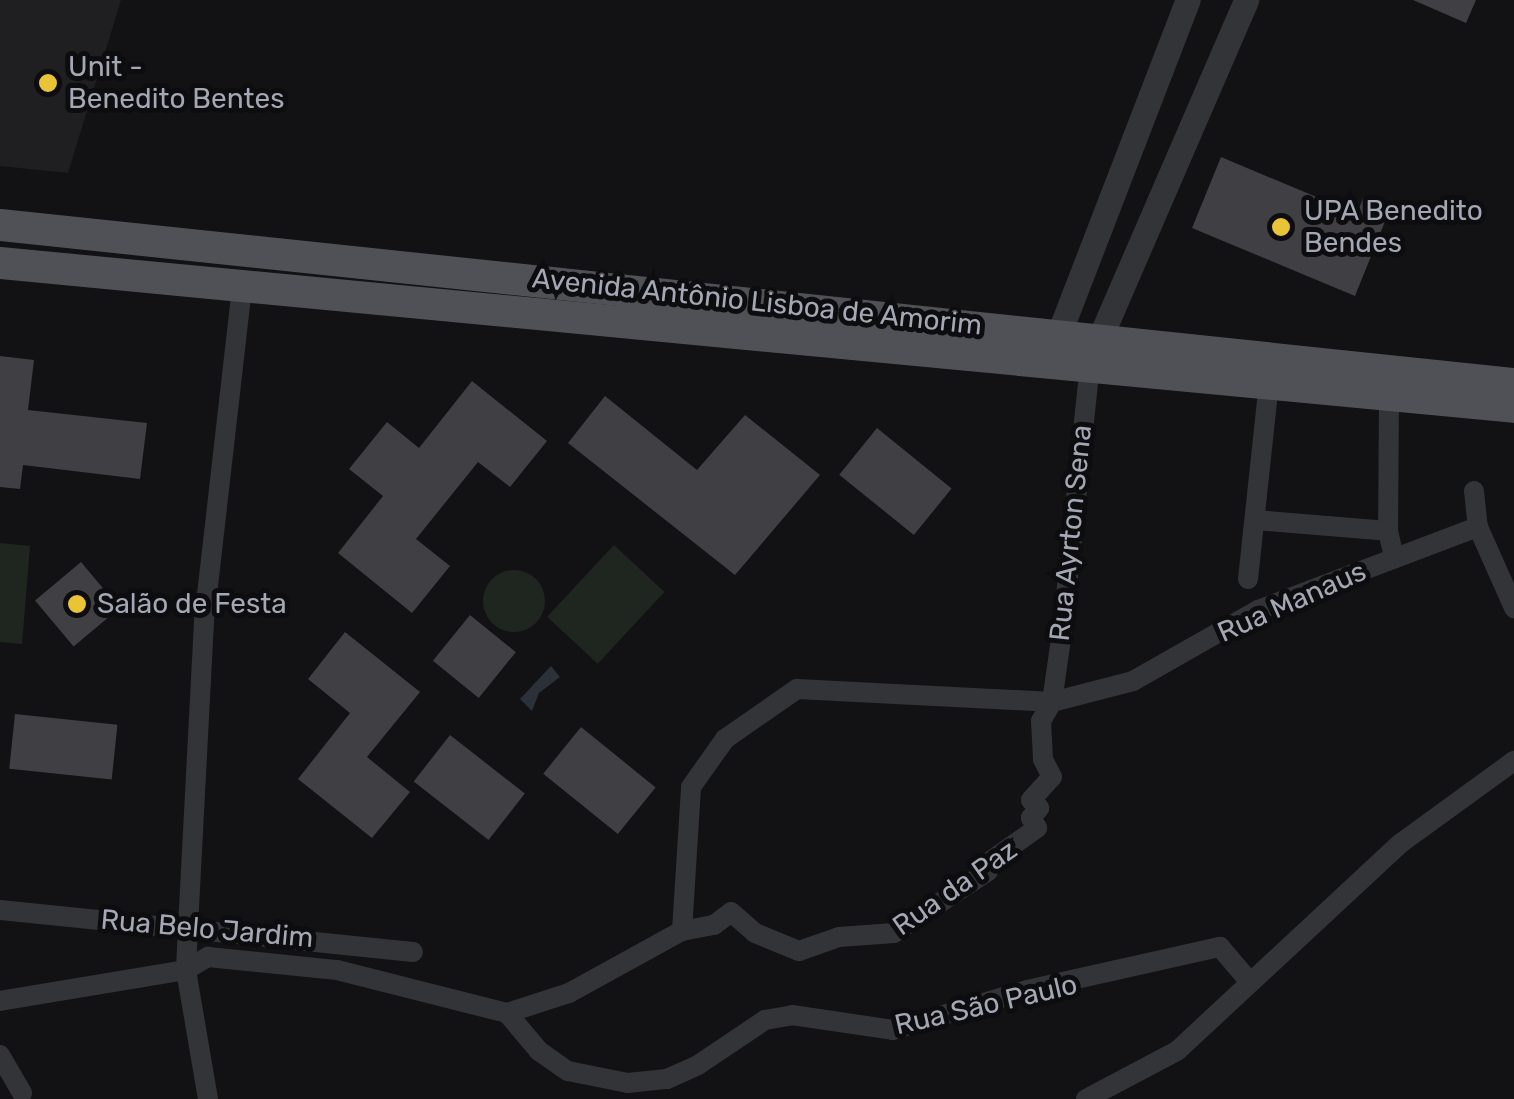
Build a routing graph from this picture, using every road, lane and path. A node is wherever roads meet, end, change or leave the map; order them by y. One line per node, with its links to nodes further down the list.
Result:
1 (1188, 0): 6 (street)
2 (1246, 0): 7 (street)
3 (0, 224): 6 (main road, Avenida Antônio Lisboa de Amorim)
4 (0, 263): 5 (main road, Avenida Antônio Lisboa de Amorim)
5 (242, 289): 6 (main road, Avenida Antônio Lisboa de Amorim); 22 (street)
6 (1055, 346): 7 (main road, Avenida Antônio Lisboa de Amorim)
7 (1093, 352): 8 (main road, Avenida Antônio Lisboa de Amorim); 9 (main road, Avenida Antônio Lisboa de Amorim); 19 (street, Rua Ayrton Sena)
8 (1269, 383): 10 (main road, Avenida Antônio Lisboa de Amorim); 13 (street)
9 (1514, 384)
10 (1390, 396): 11 (main road, Avenida Antônio Lisboa de Amorim); 15 (street)
11 (1514, 407)
12 (1474, 491): 14 (street)
13 (1255, 520): 15 (street); 17 (street)
14 (1478, 527): 16 (street, Rua Manaus); 18 (street)
15 (1388, 531): 16 (street)
16 (1394, 558): 19 (street, Rua Manaus)
17 (1248, 580)
18 (1514, 608)
19 (1052, 702): 23 (street); 23 (street, Rua da Paz)
20 (1514, 761): 26 (street)
21 (0, 910): 22 (street, Rua Belo Jardim)
22 (188, 927): 24 (street, Rua Belo Jardim); 25 (street)
23 (682, 931): 28 (street)
24 (414, 952)
25 (186, 970): 27 (street, Rua Belo Jardim); 28 (street, Rua Belo Jardim); 32 (street)
26 (1249, 980): 28 (street, Rua São Paulo); 33 (street)
27 (0, 1000)
28 (507, 1013)
29 (0, 1055): 31 (street)
30 (0, 1080): 31 (street)
31 (26, 1096)
32 (208, 1099)
33 (1086, 1099)

